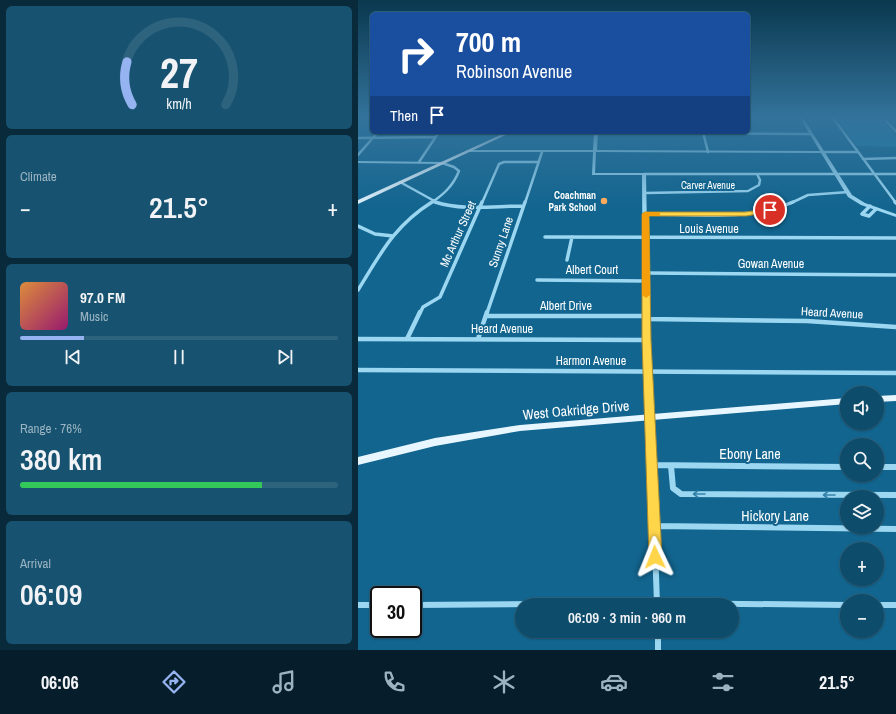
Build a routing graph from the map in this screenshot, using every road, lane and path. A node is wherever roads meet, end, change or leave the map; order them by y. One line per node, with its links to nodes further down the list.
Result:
1 (428, 148): 16 (street)
2 (474, 148): 7 (main road)
3 (594, 148): 9 (street)
4 (707, 148): 10 (street)
5 (820, 148): 11 (street)
6 (855, 148): 12 (street)
7 (468, 151): 8 (street); 18 (main road)
8 (542, 152): 9 (street); 17 (street, Sunny Lane)
9 (593, 152): 10 (street); 19 (street)
10 (708, 152): 11 (street)
11 (822, 152): 12 (street); 21 (street)
12 (858, 152): 14 (street)
13 (896, 158): 14 (street)
14 (863, 159): 22 (street)
15 (358, 162): 16 (street)
16 (419, 162): 18 (street)
17 (538, 162): 30 (street, Mc Arthur Street); 31 (street, Sunny Lane)
18 (442, 163): 24 (main road); 27 (street)
19 (644, 174): 20 (street); 26 (street)
20 (757, 174): 21 (street); 26 (street, Carver Avenue)
21 (836, 174): 22 (street); 25 (street)
22 (874, 174): 23 (street); 29 (street)
23 (896, 174)
24 (400, 182): 27 (street); 28 (main road)
25 (848, 192): 32 (street); 34 (street)
26 (645, 193): 34 (street)
27 (433, 201): 30 (street); 37 (street)
28 (358, 202)
29 (896, 203)
30 (480, 206): 31 (street); 52 (street, Mc Arthur Street)
31 (523, 206): 48 (street, Sunny Lane)
32 (870, 206): 33 (street); 33 (street)
33 (876, 209): 35 (street)
34 (645, 214): 40 (street)
35 (896, 216)
36 (358, 226): 37 (street)
37 (392, 236): 47 (street)
38 (545, 237): 39 (street, Louis Avenue)
39 (572, 237): 40 (street, Louis Avenue); 42 (street)
40 (646, 238): 41 (street, Louis Avenue); 43 (street)
41 (896, 238)
42 (568, 260)
43 (646, 273): 44 (street, Gowan Avenue); 46 (street)
44 (896, 275)
45 (537, 280): 46 (street, Albert Court)
46 (646, 281): 49 (street)
47 (358, 290)
48 (486, 316): 49 (street, Albert Drive); 53 (street, Sunny Lane)
49 (646, 317): 50 (street, Heard Avenue); 54 (street)
50 (896, 327)
51 (358, 339): 52 (street, Heard Avenue)
52 (408, 339): 53 (street, Heard Avenue)
53 (478, 339): 54 (street, Heard Avenue)
54 (646, 340): 56 (street)
55 (358, 370): 56 (street, Harmon Avenue)
56 (649, 372): 57 (street, Harmon Avenue); 61 (street)
57 (896, 373)
58 (896, 398): 59 (main road)
59 (884, 399)
60 (840, 402): 61 (main road, West Oakridge Drive)
61 (650, 417): 62 (main road, West Oakridge Drive); 63 (street)
62 (358, 461)
63 (652, 465): 64 (street, Ebony Lane); 69 (street)
64 (671, 466): 65 (street, Ebony Lane); 68 (street, one-way to 64)
65 (840, 467)
66 (884, 467): 67 (street)
67 (896, 467)
68 (896, 495)
69 (654, 526): 70 (street, Hickory Lane); 71 (street)
70 (896, 529)
71 (657, 598)
72 (739, 604): 77 (street)
73 (358, 605): 74 (street)
74 (370, 605)
75 (422, 605): 76 (street)
76 (515, 605)
77 (840, 605)
78 (884, 605): 79 (street)
79 (896, 605)
80 (658, 638): 81 (street)
81 (658, 650)

